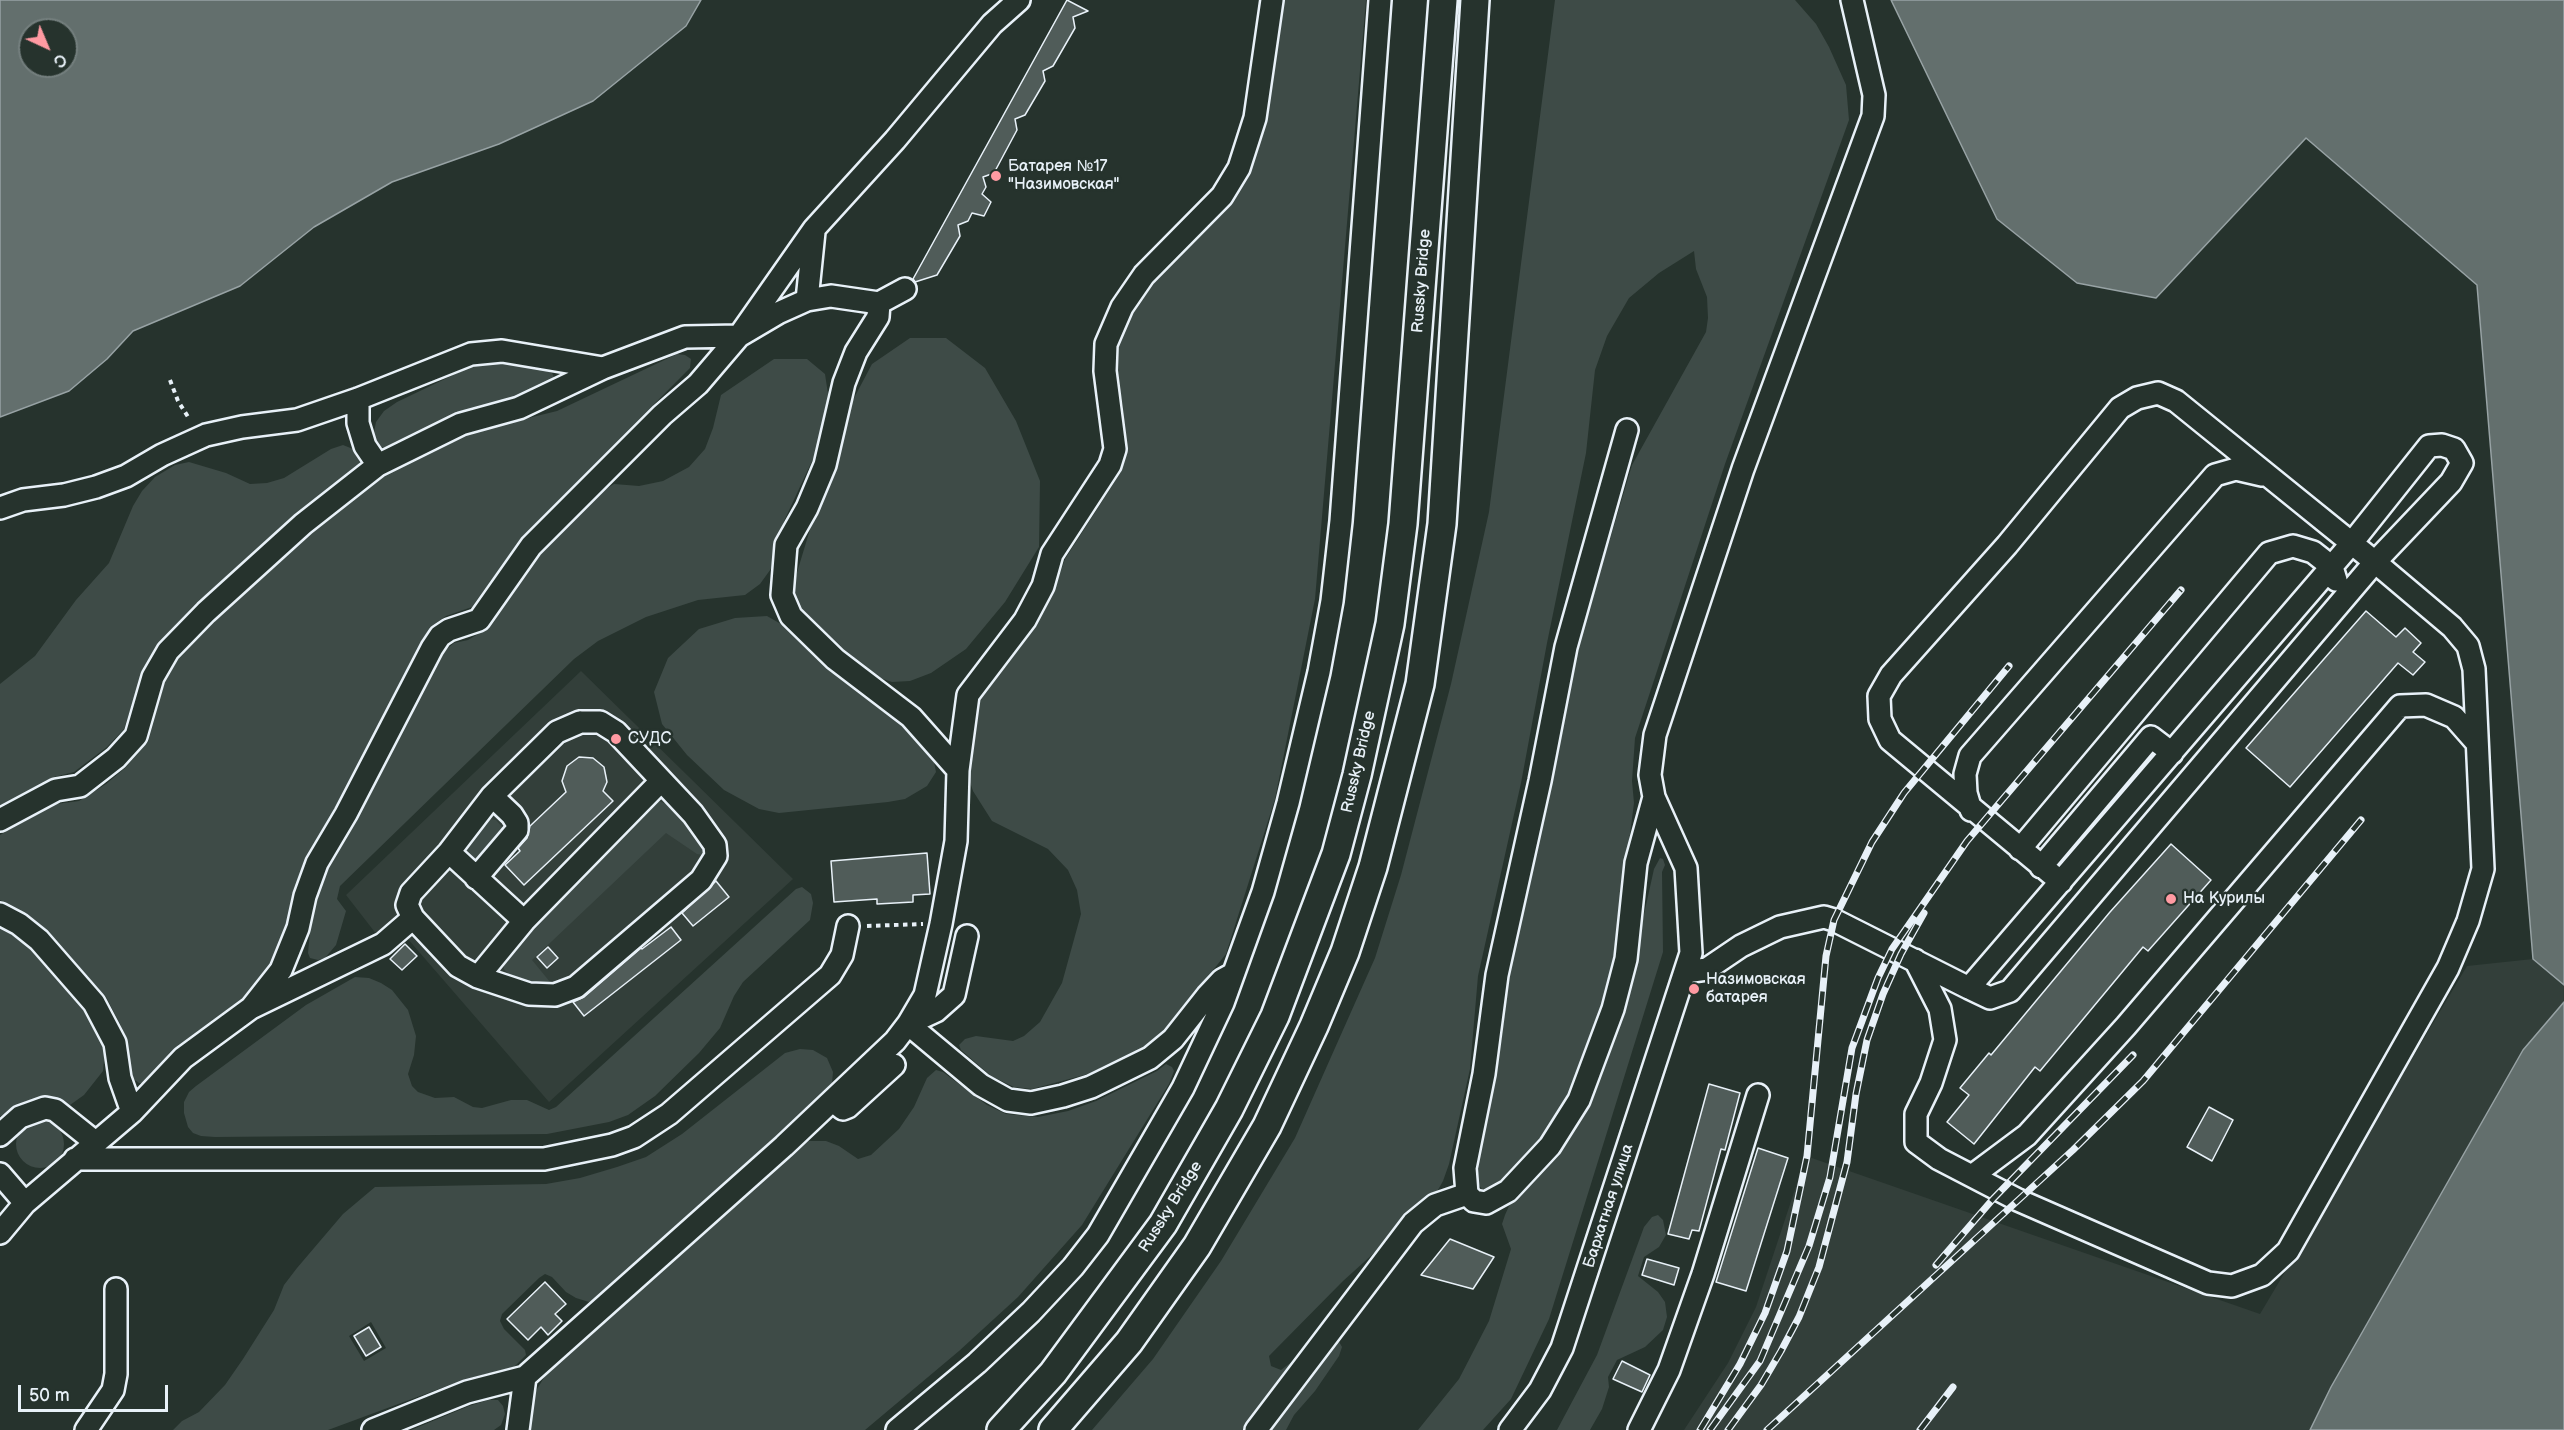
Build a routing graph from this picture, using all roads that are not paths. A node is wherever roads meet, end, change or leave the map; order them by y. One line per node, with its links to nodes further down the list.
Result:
1 (1019, 0): 7 (street)
2 (1272, 0): 24 (street)
3 (1380, 0): 42 (street)
4 (1443, 0): 65 (main road, Russky Bridge)
5 (1475, 0): 66 (main road)
6 (1852, 0): 27 (street)
7 (814, 229): 9 (street); 11 (street)
8 (905, 289): 10 (street)
9 (807, 300): 10 (street); 11 (street)
10 (879, 303): 24 (street)
11 (739, 336): 12 (street); 45 (street)
12 (603, 368): 13 (street); 15 (street)
13 (358, 399): 15 (street); 17 (street)
14 (1627, 430): 56 (street)
15 (378, 465): 29 (street)
16 (2268, 476): 18 (street); 28 (street); 28 (street)
17 (0, 508)
18 (2351, 544): 19 (street); 19 (street); 20 (street)
19 (2375, 562): 21 (street); 22 (street)
20 (2332, 567): 21 (street); 23 (street); 30 (street)
21 (2331, 613): 44 (street)
22 (2476, 742): 55 (street); 55 (street)
23 (2172, 753): 32 (street); 34 (street)
24 (958, 771): 46 (street)
25 (661, 781): 26 (street); 37 (street); 43 (street)
26 (492, 796): 31 (street); 33 (street)
27 (1654, 797): 41 (street, Бархатная улица); 56 (street)
28 (1971, 810): 30 (street)
29 (0, 820)
30 (2020, 849): 32 (street)
31 (449, 852): 33 (street); 36 (street)
32 (2042, 867): 34 (street)
33 (477, 878): 37 (street)
34 (2061, 882): 44 (street)
35 (0, 914): 50 (street)
36 (413, 918): 43 (street); 45 (street)
37 (524, 921): 43 (street)
38 (848, 926): 53 (street)
39 (967, 936): 46 (street)
40 (1915, 960): 41 (street); 44 (street); 55 (street)
41 (1685, 972): 68 (street, Бархатная улица)
42 (1235, 973): 46 (street); 64 (street)
43 (478, 977)
44 (1970, 988)
45 (251, 1008): 50 (street)
46 (909, 1024): 49 (street)
47 (894, 1065): 49 (street)
48 (1758, 1095): 69 (street)
49 (833, 1101): 60 (street)
50 (132, 1112): 52 (street)
51 (0, 1135): 52 (street)
52 (95, 1142): 53 (street)
53 (75, 1159): 57 (street)
54 (0, 1174): 57 (street)
55 (1971, 1176)
56 (1467, 1194): 67 (street)
57 (26, 1203): 58 (street)
58 (0, 1233)
59 (116, 1289): 61 (street)
60 (525, 1377): 62 (street); 63 (street)
61 (86, 1430)
62 (373, 1430)
63 (518, 1430)
64 (897, 1430)
65 (1001, 1430)
66 (1053, 1430)
67 (1256, 1430)
68 (1510, 1430)
69 (1639, 1430)

